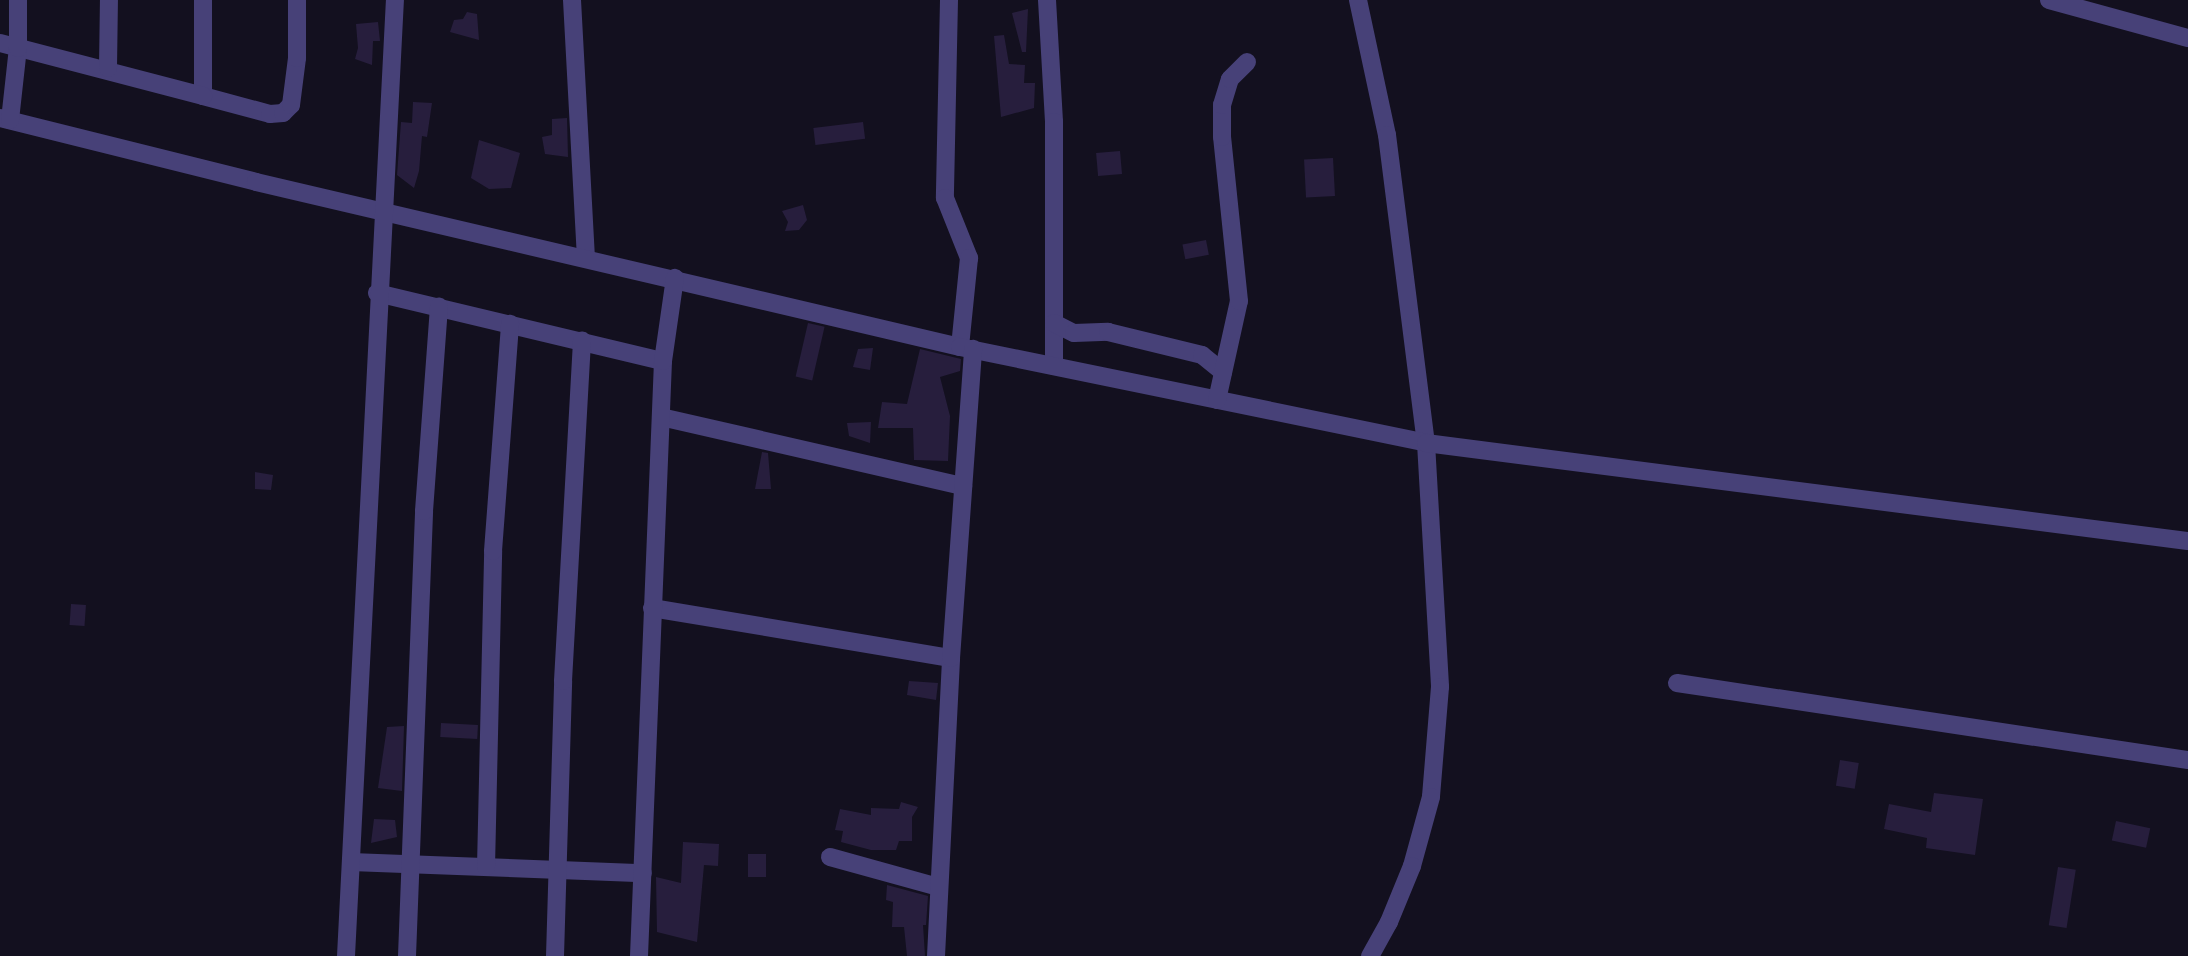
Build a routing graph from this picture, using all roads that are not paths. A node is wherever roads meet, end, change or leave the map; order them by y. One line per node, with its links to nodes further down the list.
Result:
1 (18, 0): 12 (street)
2 (109, 0): 14 (street)
3 (203, 0): 15 (street)
4 (296, 0): 15 (street)
5 (395, 0): 17 (street)
6 (572, 0): 18 (street)
7 (948, 0): 25 (street)
8 (1046, 0): 22 (street)
9 (1358, 0): 31 (street)
10 (2049, 0): 11 (street)
11 (2188, 38)
12 (9, 46): 14 (street); 16 (street)
13 (1248, 62): 28 (street)
14 (108, 68): 15 (street)
15 (203, 96)
16 (5, 119): 17 (street)
17 (384, 211): 18 (street); 20 (street)
18 (586, 258): 19 (street)
19 (675, 278): 25 (street); 26 (street)
20 (377, 293): 21 (street); 39 (street)
21 (439, 307): 23 (street); 40 (street)
22 (1054, 323): 27 (street); 28 (street)
23 (510, 324): 24 (street); 41 (street)
24 (582, 341): 26 (street); 42 (street)
25 (967, 348): 27 (street); 32 (street)
26 (663, 361): 30 (street)
27 (1054, 366): 29 (street)
28 (1223, 372): 29 (street)
29 (1217, 400): 31 (street)
30 (660, 417): 32 (street); 34 (street)
31 (1426, 443): 33 (street); 50 (street)
32 (963, 486): 35 (street)
33 (2188, 541)
34 (652, 608): 35 (street); 43 (street)
35 (951, 659): 44 (street)
36 (1677, 683): 37 (street)
37 (2188, 760)
38 (830, 857): 44 (street)
39 (351, 862): 40 (street); 45 (street)
40 (410, 866): 41 (street); 46 (street)
41 (486, 867): 42 (street)
42 (558, 869): 43 (street); 47 (street)
43 (643, 873): 48 (street)
44 (938, 887): 49 (street)
45 (346, 956)
46 (407, 956)
47 (555, 956)
48 (639, 956)
49 (936, 956)
50 (1370, 956)

